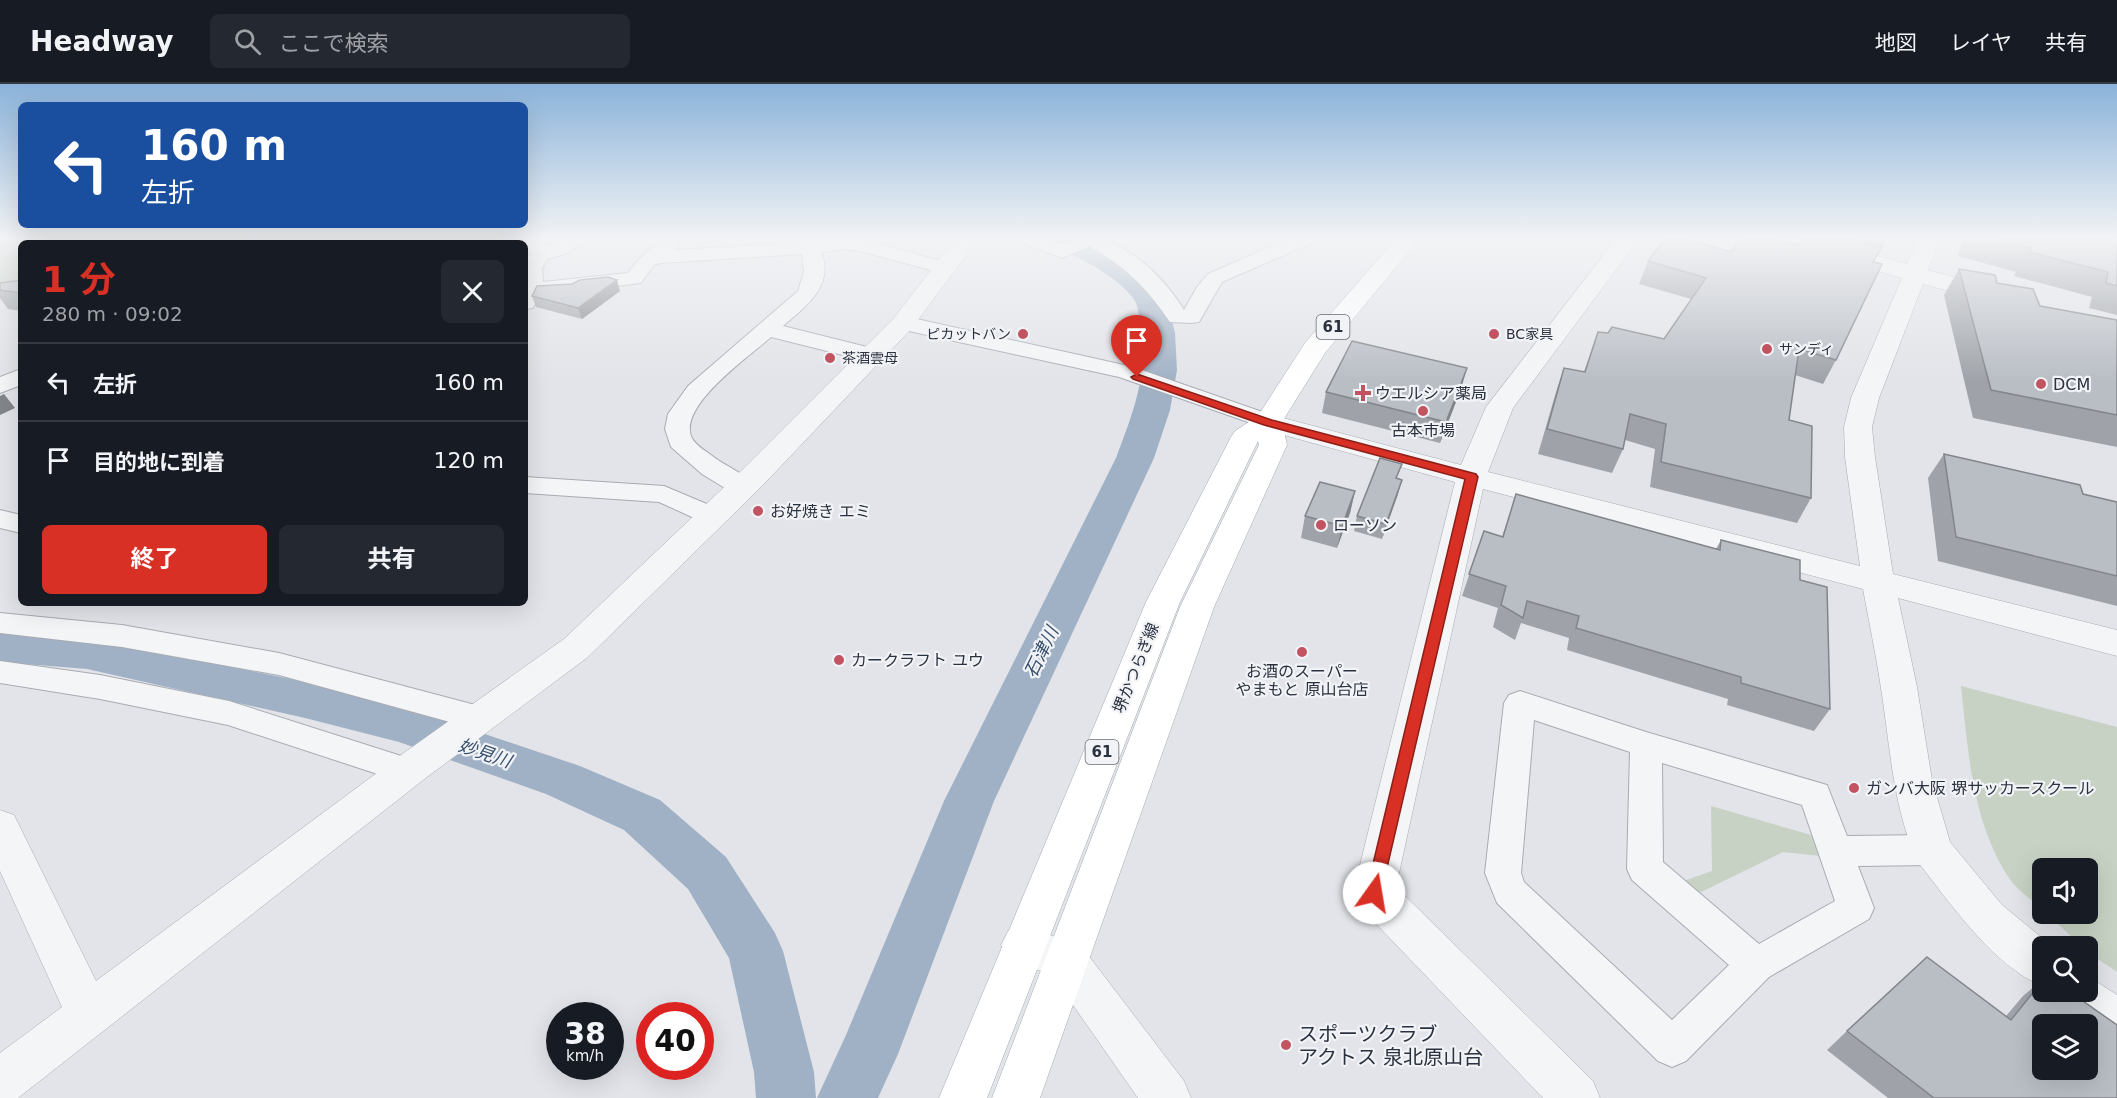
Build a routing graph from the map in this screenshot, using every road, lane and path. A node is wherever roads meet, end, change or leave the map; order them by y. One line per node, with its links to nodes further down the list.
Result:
1 (810, 286): 11 (street)
2 (931, 286): 10 (street)
3 (1156, 286): 4 (street)
4 (1208, 286)
5 (1368, 286): 15 (main road, 堺かつらぎ線 / 61)
6 (1592, 286): 16 (street)
7 (1911, 286): 22 (street)
8 (1960, 286): 9 (street)
9 (2016, 302)
10 (903, 323): 12 (street); 15 (street)
11 (767, 330): 12 (street); 18 (street)
12 (871, 355): 18 (street)
13 (18, 377): 14 (street)
14 (0, 386)
15 (1268, 422): 16 (street); 32 (main road, 堺かつらぎ線 / 61); 34 (main road, 61)
16 (1472, 477): 22 (street); 43 (street)
17 (528, 485): 19 (street)
18 (742, 487): 19 (street)
19 (712, 516): 26 (street)
20 (0, 519): 21 (street)
21 (18, 523)
22 (1878, 581): 24 (street); 30 (street)
23 (0, 623): 26 (street)
24 (2117, 643)
25 (0, 672): 28 (street)
26 (474, 721): 28 (street)
27 (1646, 746): 31 (street); 35 (street); 35 (street)
28 (411, 769): 37 (street)
29 (0, 827): 37 (street)
30 (1932, 850): 31 (street); 33 (street)
31 (1835, 851): 35 (street)
32 (1023, 945): 34 (street); 40 (main road, 堺かつらぎ線 / 61)
33 (2032, 957)
34 (1067, 961): 41 (main road, 61); 42 (street)
35 (1756, 965)
36 (2089, 1002): 38 (street)
37 (89, 1014): 39 (street)
38 (2117, 1021)
39 (0, 1082)
40 (963, 1098)
41 (1016, 1098)
42 (1167, 1098)
43 (1576, 1098)

